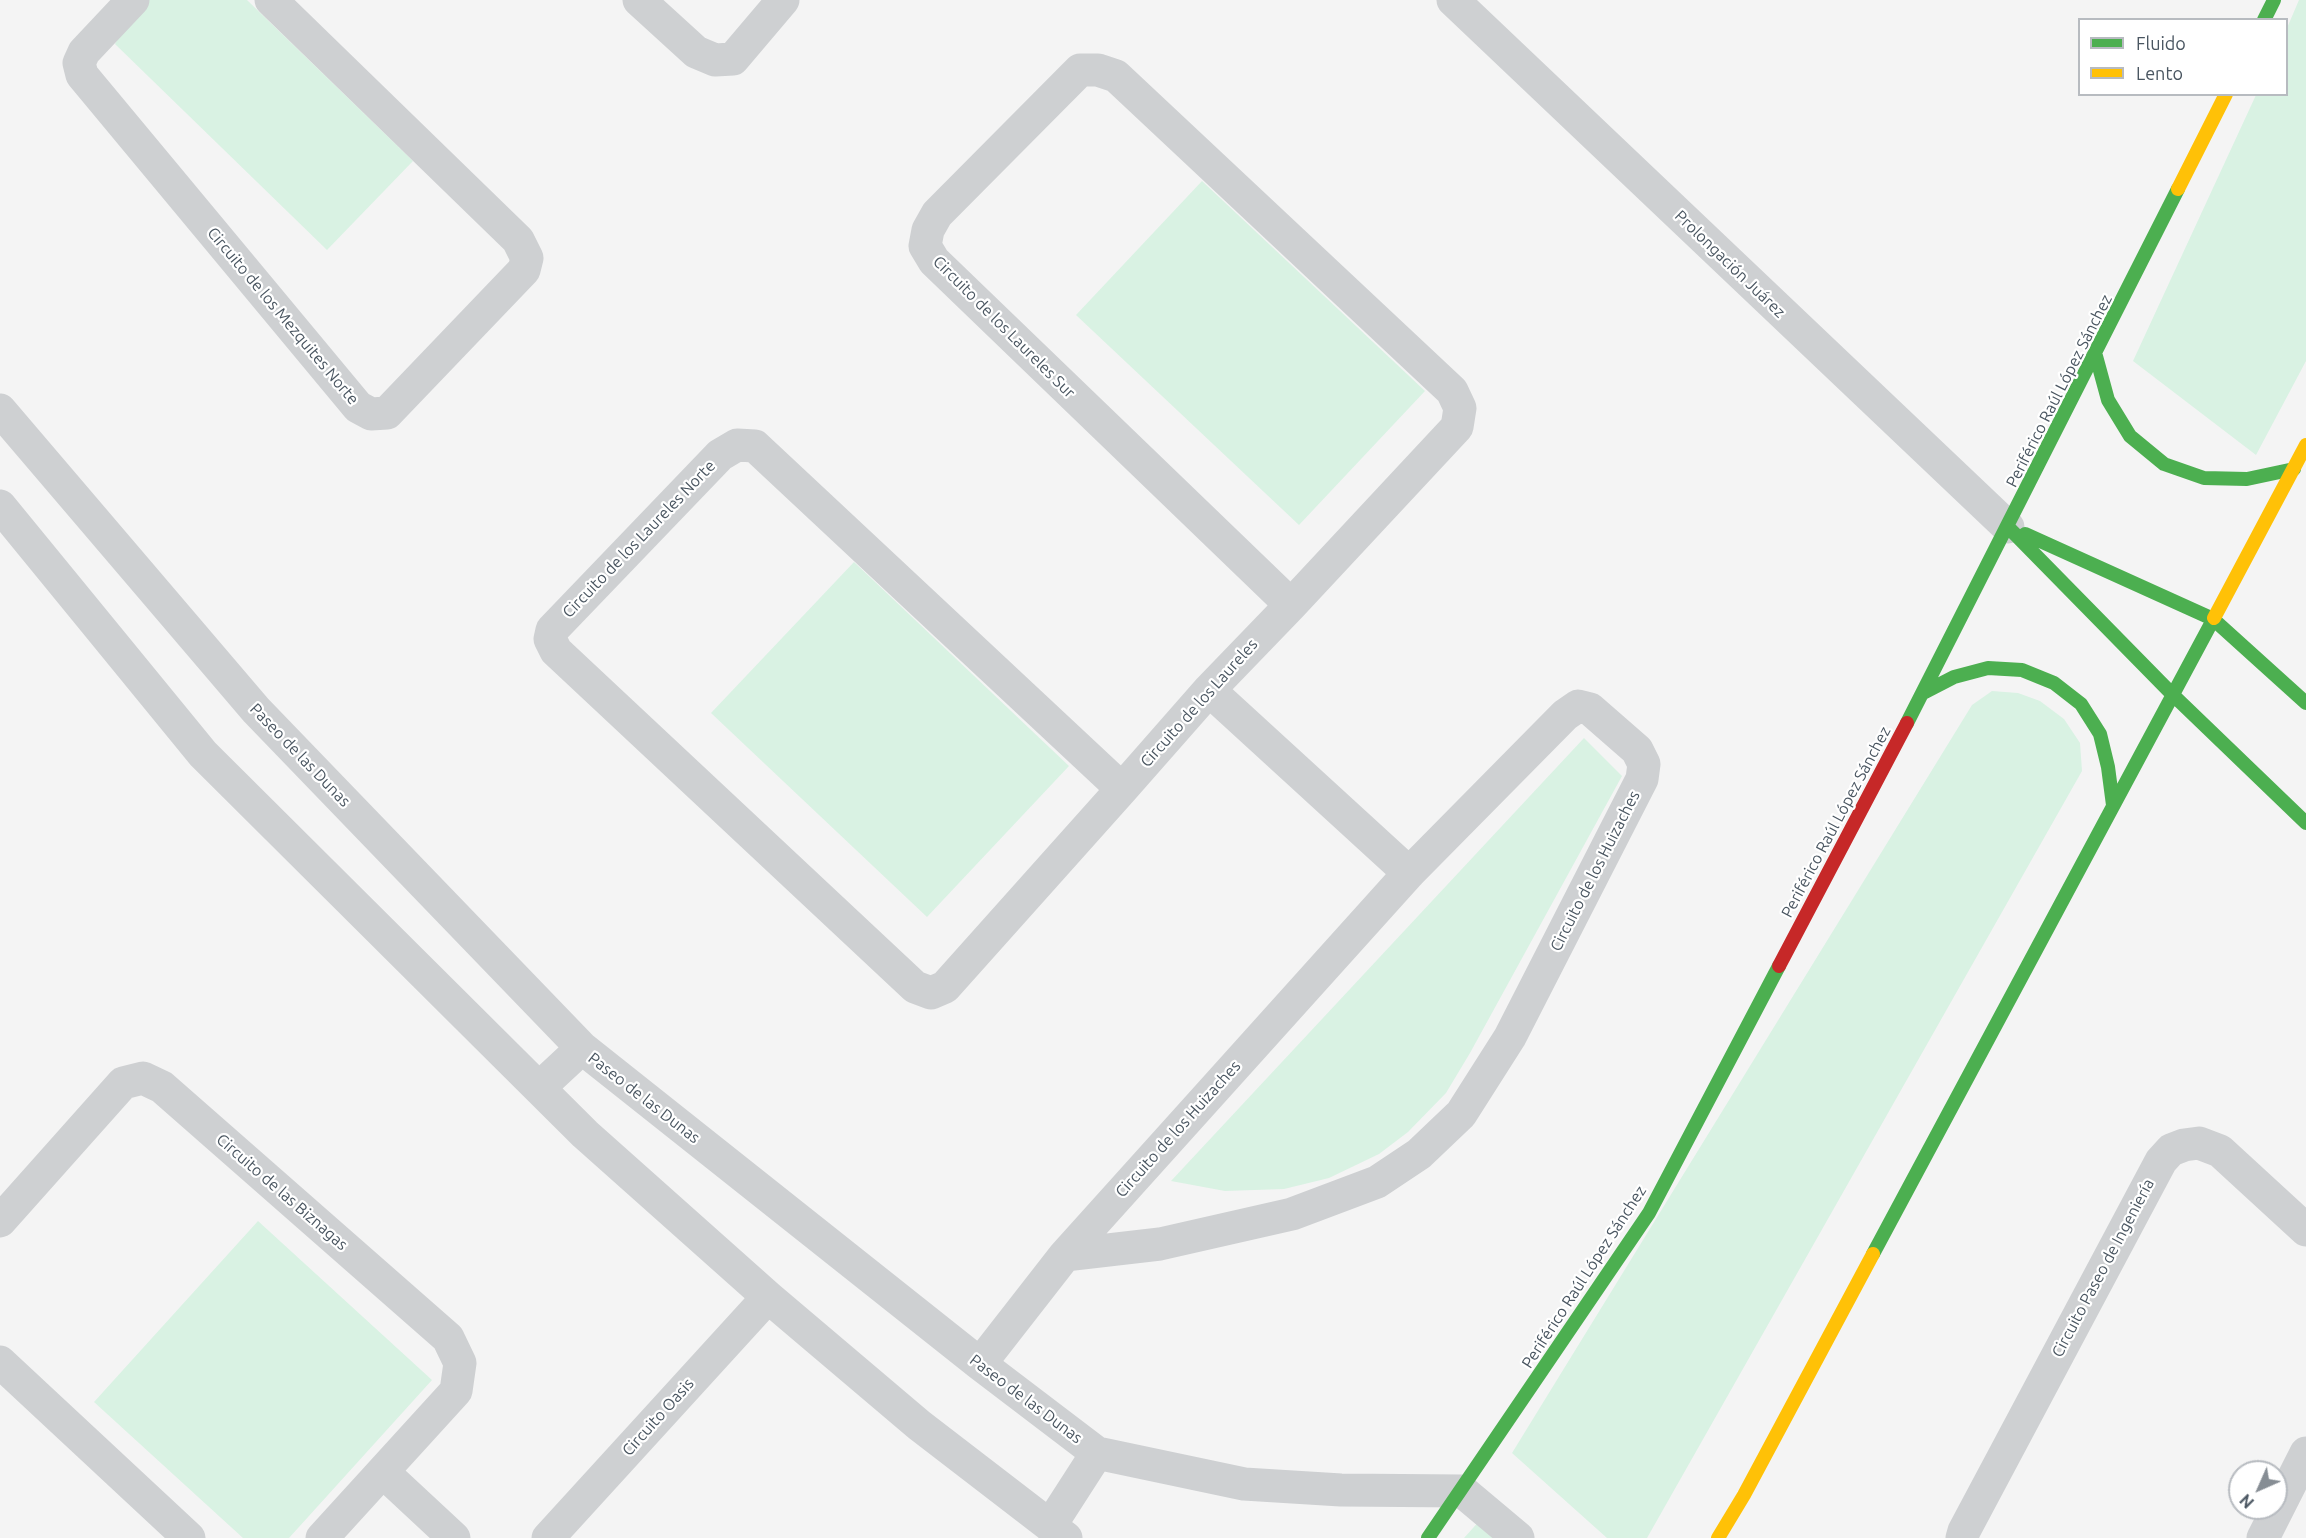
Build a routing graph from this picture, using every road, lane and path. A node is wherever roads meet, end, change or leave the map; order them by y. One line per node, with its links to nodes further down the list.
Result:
1 (133, 0): 2 (street, Circuito de los Mezquites Norte)
2 (271, 0)
3 (639, 0): 4 (street)
4 (783, 0)
5 (1453, 0): 15 (street, Prolongación Juárez)
6 (2274, 0): 7 (main road)
7 (2265, 18)
8 (2225, 96): 9 (main road, Periférico Raúl López Sánchez)
9 (2096, 356): 13 (main road); 15 (main road, Periférico Raúl López Sánchez)
10 (1460, 408): 16 (street, Circuito de los Laureles); 16 (street, Circuito de los Laureles Sur)
11 (0, 410): 27 (street, Paseo de las Dunas)
12 (2306, 445): 13 (main road)
13 (2294, 469): 17 (main road)
14 (0, 507): 28 (street)
15 (2008, 527): 17 (main road); 19 (main road, Periférico Raúl López Sánchez); 20 (main road)
16 (1291, 605): 18 (street, Circuito de los Laureles)
17 (2213, 620): 20 (main road); 21 (main road)
18 (1209, 690): 22 (street, Circuito de los Laureles); 25 (street)
19 (1923, 693): 23 (main road); 38 (main road, Periférico Raúl López Sánchez)
20 (2172, 694): 23 (main road); 24 (main road)
21 (2306, 703)
22 (1122, 789): 26 (street, Circuito de los Laureles); 26 (street, Circuito de los Laureles Norte)
23 (2113, 805): 46 (main road)
24 (2306, 823)
25 (1409, 873): 31 (street, Circuito de los Huizaches); 31 (street, Circuito de los Huizaches)
26 (931, 993)
27 (582, 1048): 28 (street); 34 (street, Paseo de las Dunas)
28 (539, 1088): 32 (street)
29 (0, 1221): 37 (street, Circuito de las Biznagas)
30 (2306, 1230): 47 (street, Circuito Paseo de Ingeniería)
31 (1065, 1255): 34 (street, Circuito de los Huizaches)
32 (768, 1297): 39 (street); 43 (street, Circuito Oasis)
33 (0, 1362): 40 (street)
34 (980, 1364): 35 (street, Paseo de las Dunas)
35 (1097, 1453): 38 (street, Paseo de las Dunas); 39 (street)
36 (2306, 1453): 48 (street)
37 (383, 1472): 41 (street, Circuito de las Biznagas); 42 (street)
38 (1462, 1491): 44 (main road, Periférico Raúl López Sánchez); 45 (street)
39 (1058, 1532)
40 (189, 1538)
41 (322, 1538)
42 (454, 1538)
43 (548, 1538)
44 (1428, 1538)
45 (1518, 1538)
46 (1718, 1538)
47 (1962, 1538)
48 (2263, 1538)

